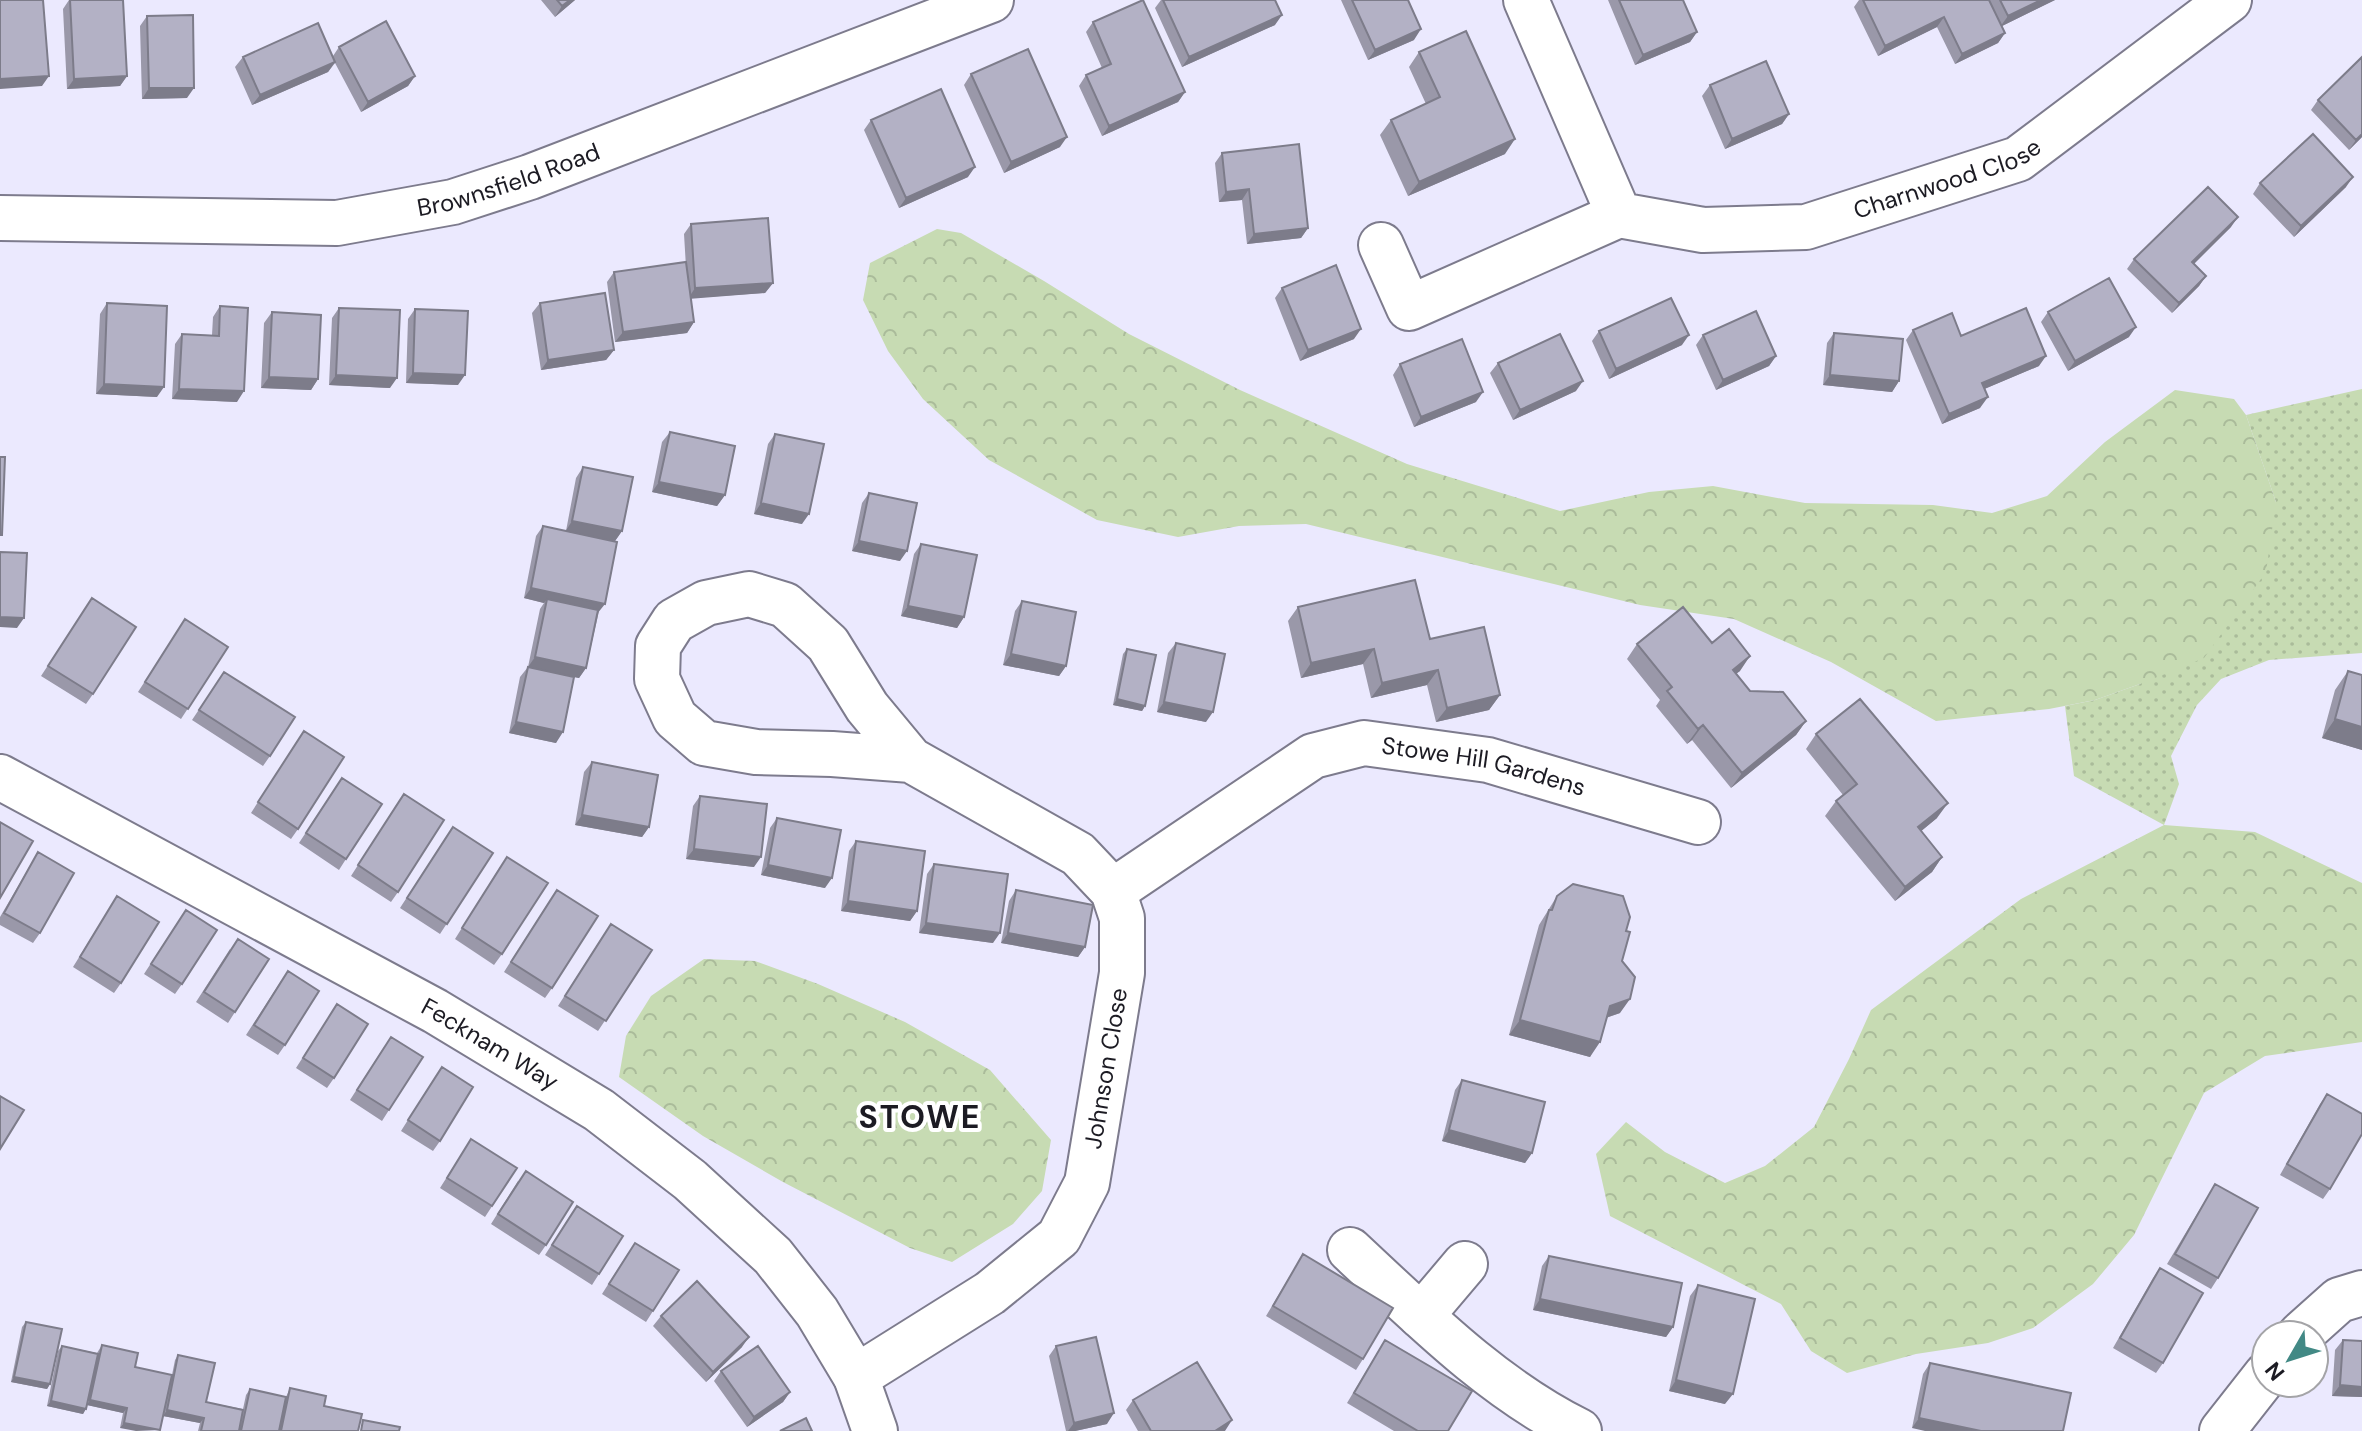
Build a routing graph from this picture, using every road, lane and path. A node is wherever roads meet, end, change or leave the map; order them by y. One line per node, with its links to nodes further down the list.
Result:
1 (1526, 0): 4 (street)
2 (2229, 0): 4 (street, Charnwood Close)
3 (984, 1): 5 (street, Brownsfield Road)
4 (1619, 215): 6 (street)
5 (0, 218)
6 (1381, 245)
7 (911, 760): 7 (street); 10 (street)
8 (0, 777): 16 (street, Fecknam Way)
9 (1698, 822): 10 (street, Stowe Hill Gardens)
10 (1113, 891): 16 (street, Johnson Close)
11 (1350, 1250): 14 (street)
12 (1465, 1264): 14 (street)
13 (2362, 1293): 15 (street)
14 (1421, 1316): 19 (street)
15 (2318, 1319)
16 (856, 1377): 18 (street, Fecknam Way)
17 (2250, 1395): 20 (street)
18 (875, 1431)
19 (1579, 1431)
20 (2222, 1431)

